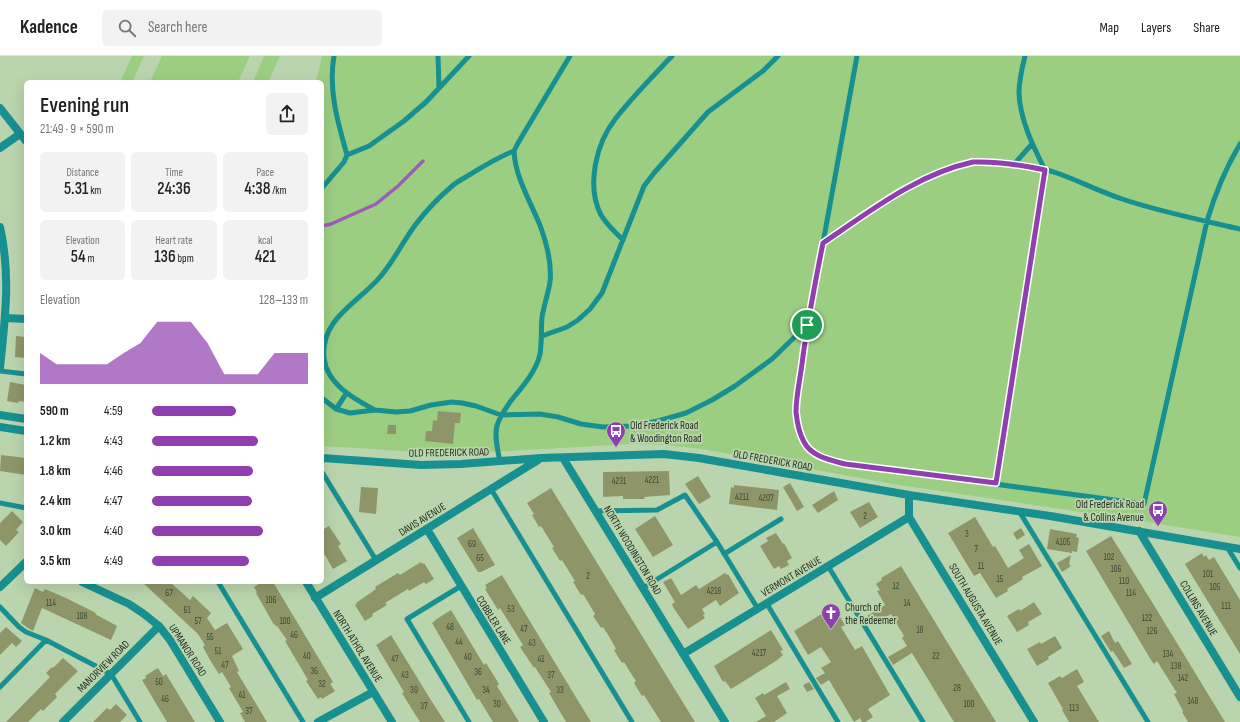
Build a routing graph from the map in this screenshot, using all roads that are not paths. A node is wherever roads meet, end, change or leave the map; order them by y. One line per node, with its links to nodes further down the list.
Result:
1 (334, 56): 17 (lane)
2 (438, 56): 9 (lane)
3 (469, 56): 9 (lane)
4 (570, 56): 16 (lane)
5 (672, 56): 24 (lane)
6 (778, 56): 24 (lane)
7 (857, 56): 25 (lane)
8 (1025, 56): 13 (lane)
9 (439, 87): 17 (lane)
10 (0, 108): 11 (street)
11 (20, 134): 12 (street); 15 (street)
12 (24, 139)
13 (1032, 144): 18 (lane); 19 (lane)
14 (1240, 144): 21 (lane)
15 (0, 148)
16 (514, 151): 29 (lane); 32 (lane)
17 (347, 155): 20 (lane)
18 (1015, 163): 19 (lane); 25 (lane)
19 (1045, 170): 21 (lane); 46 (lane)
20 (324, 186)
21 (1207, 221): 22 (lane); 46 (lane)
22 (1240, 229)
23 (0, 230): 26 (street)
24 (624, 240): 29 (lane)
25 (823, 243): 28 (lane)
26 (6, 318): 27 (street); 30 (street)
27 (24, 320)
28 (807, 325): 37 (lane); 46 (lane)
29 (542, 336): 37 (lane)
30 (0, 369): 31 (lane)
31 (24, 374)
32 (346, 394): 34 (lane); 35 (lane)
33 (324, 400): 34 (lane)
34 (336, 409): 35 (lane)
35 (375, 410): 37 (lane)
36 (0, 415): 38 (street)
37 (501, 415): 44 (lane)
38 (24, 419)
39 (0, 427): 40 (street)
40 (24, 431)
41 (324, 458): 44 (street, OLD FREDERICK ROAD)
42 (541, 458): 43 (street, OLD FREDERICK ROAD); 44 (street, OLD FREDERICK ROAD); 47 (street, DAVIS AVENUE)
43 (564, 458): 48 (street, OLD FREDERICK ROAD); 51 (street, NORTH WOODINGTON ROAD)
44 (500, 462)
45 (324, 475): 61 (lane)
46 (996, 483)
47 (491, 489): 55 (street, DAVIS AVENUE); 90 (lane)
48 (908, 495): 52 (street, OLD FREDERICK ROAD); 53 (street, SOUTH AUGUSTA AVENUE)
49 (0, 503): 50 (lane)
50 (24, 508)
51 (596, 511): 57 (lane); 70 (street, NORTH WOODINGTON ROAD)
52 (1019, 511): 56 (street, OLD FREDERICK ROAD); 95 (lane)
53 (910, 517): 63 (street, VERMONT AVENUE); 94 (street, SOUTH AUGUSTA AVENUE)
54 (781, 519): 60 (lane)
55 (427, 529): 61 (street, DAVIS AVENUE); 68 (street, COBBLER LANE)
56 (1139, 531): 58 (street, OLD FREDERICK ROAD); 81 (street, COLLINS AVENUE)
57 (717, 542): 60 (lane); 70 (lane)
58 (1227, 547): 59 (street, OLD FREDERICK ROAD); 64 (lane)
59 (1240, 549)
60 (724, 554): 74 (lane)
61 (376, 560): 71 (street, DAVIS AVENUE)
62 (24, 564): 69 (street)
63 (828, 566): 72 (street, VERMONT AVENUE); 93 (lane)
64 (1240, 568)
65 (86, 584): 75 (street, UPMANOR ROAD)
66 (219, 584): 85 (lane)
67 (307, 584): 71 (street, NORTH ATHOL AVENUE)
68 (461, 586): 88 (lane); 89 (street, COBBLER LANE)
69 (0, 587)
70 (643, 588): 77 (street, NORTH WOODINGTON ROAD)
71 (315, 598): 80 (street, NORTH ATHOL AVENUE)
72 (767, 604): 74 (street, VERMONT AVENUE); 92 (lane)
73 (0, 607): 76 (lane)
74 (758, 609): 77 (street, VERMONT AVENUE)
75 (159, 626): 78 (street, MANORVIEW ROAD); 84 (street, UPMANOR ROAD)
76 (46, 640): 78 (lane); 79 (lane)
77 (683, 654): 91 (street, NORTH WOODINGTON ROAD)
78 (110, 674): 82 (street, MANORVIEW ROAD); 83 (lane)
79 (0, 688)
80 (374, 692): 86 (street); 87 (street, NORTH ATHOL AVENUE)
81 (1240, 697)
82 (63, 722)
83 (140, 722)
84 (220, 722)
85 (303, 722)
86 (318, 722)
87 (392, 722)
88 (469, 722)
89 (544, 722)
90 (632, 722)
91 (725, 722)
92 (838, 722)
93 (923, 722)
94 (1034, 722)
95 (1148, 722)

